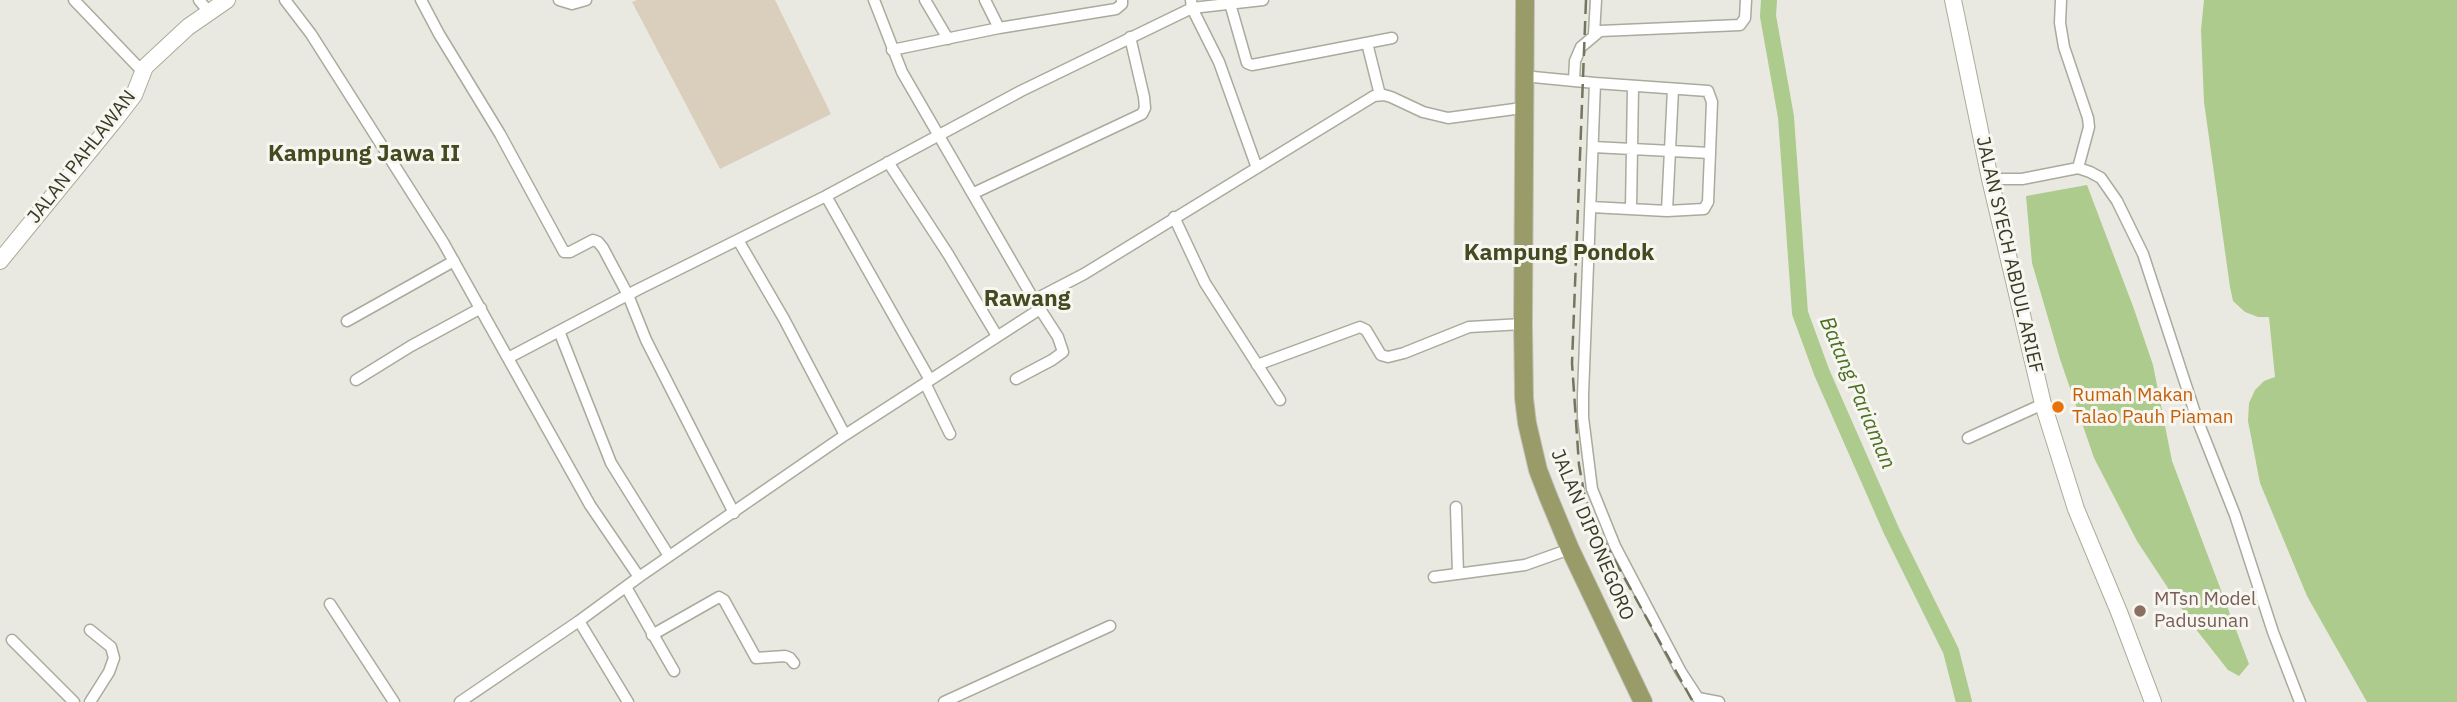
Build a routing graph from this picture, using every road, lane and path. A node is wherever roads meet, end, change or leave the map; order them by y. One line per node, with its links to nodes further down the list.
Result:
1 (74, 0): 27 (street)
2 (227, 0): 19 (street, JALAN PAHLAWAN)
3 (285, 0): 52 (street)
4 (421, 0): 53 (street)
5 (559, 0): 6 (street)
6 (586, 0)
7 (874, 0): 26 (street)
8 (925, 0): 24 (street)
9 (985, 0): 20 (street)
10 (1122, 0): 20 (street)
11 (1263, 0): 17 (street)
12 (1525, 0): 28 (main road, JALAN DIPONEGORO)
13 (1596, 0): 21 (street)
14 (1746, 0): 21 (street)
15 (1953, 0): 43 (street, JALAN SYECH ABDUL ARIEF)
16 (2061, 0): 41 (street)
17 (1229, 2): 18 (street); 25 (street)
18 (1192, 4): 22 (street); 42 (street)
19 (204, 6): 27 (street, JALAN PAHLAWAN)
20 (999, 28): 24 (street)
21 (1594, 34): 29 (street)
22 (1130, 37): 35 (street); 44 (street)
23 (1392, 38): 25 (street)
24 (948, 39): 26 (street)
25 (1367, 43): 33 (street)
26 (892, 50): 35 (street)
27 (142, 71): 51 (street, JALAN PAHLAWAN)
28 (1523, 76): 29 (street); 34 (main road, JALAN DIPONEGORO)
29 (1574, 80): 30 (street)
30 (1595, 83): 31 (street); 36 (street)
31 (1633, 87): 32 (street); 37 (street)
32 (1674, 89): 38 (street); 39 (street)
33 (1380, 94): 34 (street); 42 (street)
34 (1522, 107): 57 (main road, JALAN DIPONEGORO)
35 (939, 133): 40 (street); 44 (street)
36 (1593, 147): 37 (street); 46 (street)
37 (1633, 149): 38 (street); 47 (street)
38 (1671, 150): 39 (street); 48 (street)
39 (1710, 153): 48 (street)
40 (888, 162): 45 (street); 59 (street)
41 (2078, 168): 43 (street); 95 (street)
42 (1257, 169): 49 (street)
43 (1990, 178): 66 (street, JALAN SYECH ABDUL ARIEF)
44 (974, 192): 54 (street)
45 (826, 196): 50 (street); 64 (street)
46 (1591, 208): 47 (street); 93 (street)
47 (1631, 209): 48 (street)
48 (1667, 211)
49 (1174, 217): 54 (street); 61 (street)
50 (738, 240): 53 (street); 68 (street)
51 (0, 261)
52 (454, 261): 55 (street); 56 (street)
53 (628, 295): 58 (street); 71 (street)
54 (1037, 304): 59 (street); 62 (street)
55 (481, 308): 60 (street); 63 (street)
56 (347, 321)
57 (1523, 324): 61 (street); 72 (main road, JALAN DIPONEGORO)
58 (559, 331): 60 (street); 73 (street)
59 (997, 336): 64 (street)
60 (509, 358): 75 (street)
61 (1257, 365): 65 (street)
62 (1016, 379)
63 (356, 380)
64 (928, 381): 67 (street); 68 (street)
65 (1280, 400)
66 (2043, 404): 69 (street); 94 (street, JALAN SYECH ABDUL ARIEF)
67 (950, 433)
68 (845, 435): 71 (street)
69 (1968, 438)
70 (1456, 507): 74 (street)
71 (734, 513): 73 (street)
72 (1570, 549): 74 (street); 92 (main road, JALAN DIPONEGORO)
73 (669, 556): 75 (street)
74 (1458, 574): 76 (street)
75 (639, 577): 77 (street)
76 (1434, 577)
77 (626, 587): 79 (street); 82 (street)
78 (330, 604): 88 (street)
79 (579, 621): 89 (street); 90 (street)
80 (1110, 626): 91 (street)
81 (90, 630): 87 (street)
82 (652, 635): 84 (street); 85 (street)
83 (12, 640): 86 (street)
84 (794, 663)
85 (674, 671)
86 (74, 702)
87 (90, 702)
88 (394, 702)
89 (460, 702)
90 (628, 702)
91 (944, 702)
92 (1643, 702)
93 (1719, 702)
94 (2153, 702)
95 (2300, 702)

